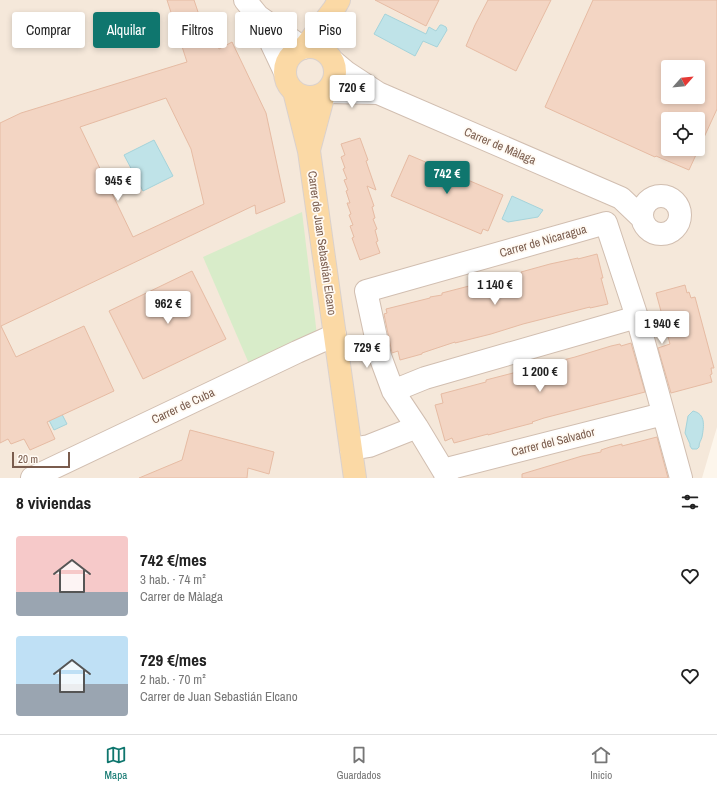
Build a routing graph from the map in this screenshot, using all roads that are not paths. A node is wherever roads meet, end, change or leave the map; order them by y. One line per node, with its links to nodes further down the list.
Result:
1 (336, 5): 3 (main road); 4 (main road)
2 (251, 8): 3 (street, Carrer de Juan Sebastián Elcano); 5 (street, Carrer de Juan Sebastián Elcano)
3 (304, 48): 4 (main road); 5 (main road)
4 (332, 59): 6 (main road); 7 (street, Carrer de Màlaga)
5 (289, 82): 6 (main road); 8 (main road, Carrer de Juan Sebastián Elcano)
6 (326, 93): 7 (street, Carrer de Màlaga); 8 (main road, Carrer de Juan Sebastián Elcano)
7 (378, 93): 10 (street, Carrer de Màlaga)
8 (309, 151): 13 (main road, Carrer de Juan Sebastián Elcano)
9 (655, 196): 10 (street, Carrer de Màlaga); 11 (street); 11 (street)
10 (621, 198): 11 (street, Carrer de Màlaga)
11 (642, 218)
12 (637, 317): 14 (street); 14 (street, Carrer de Nicaragua); 15 (street)
13 (335, 335): 17 (main road, Carrer de Juan Sebastián Elcano); 19 (street, Carrer de Cuba)
14 (393, 391): 16 (street)
15 (663, 414): 18 (street, Carrer del Salvador); 21 (street)
16 (416, 427): 17 (street); 18 (street)
17 (351, 449): 20 (main road, Carrer de Juan Sebastián Elcano)
18 (445, 474)
19 (32, 478)
20 (355, 478)
21 (681, 478)

